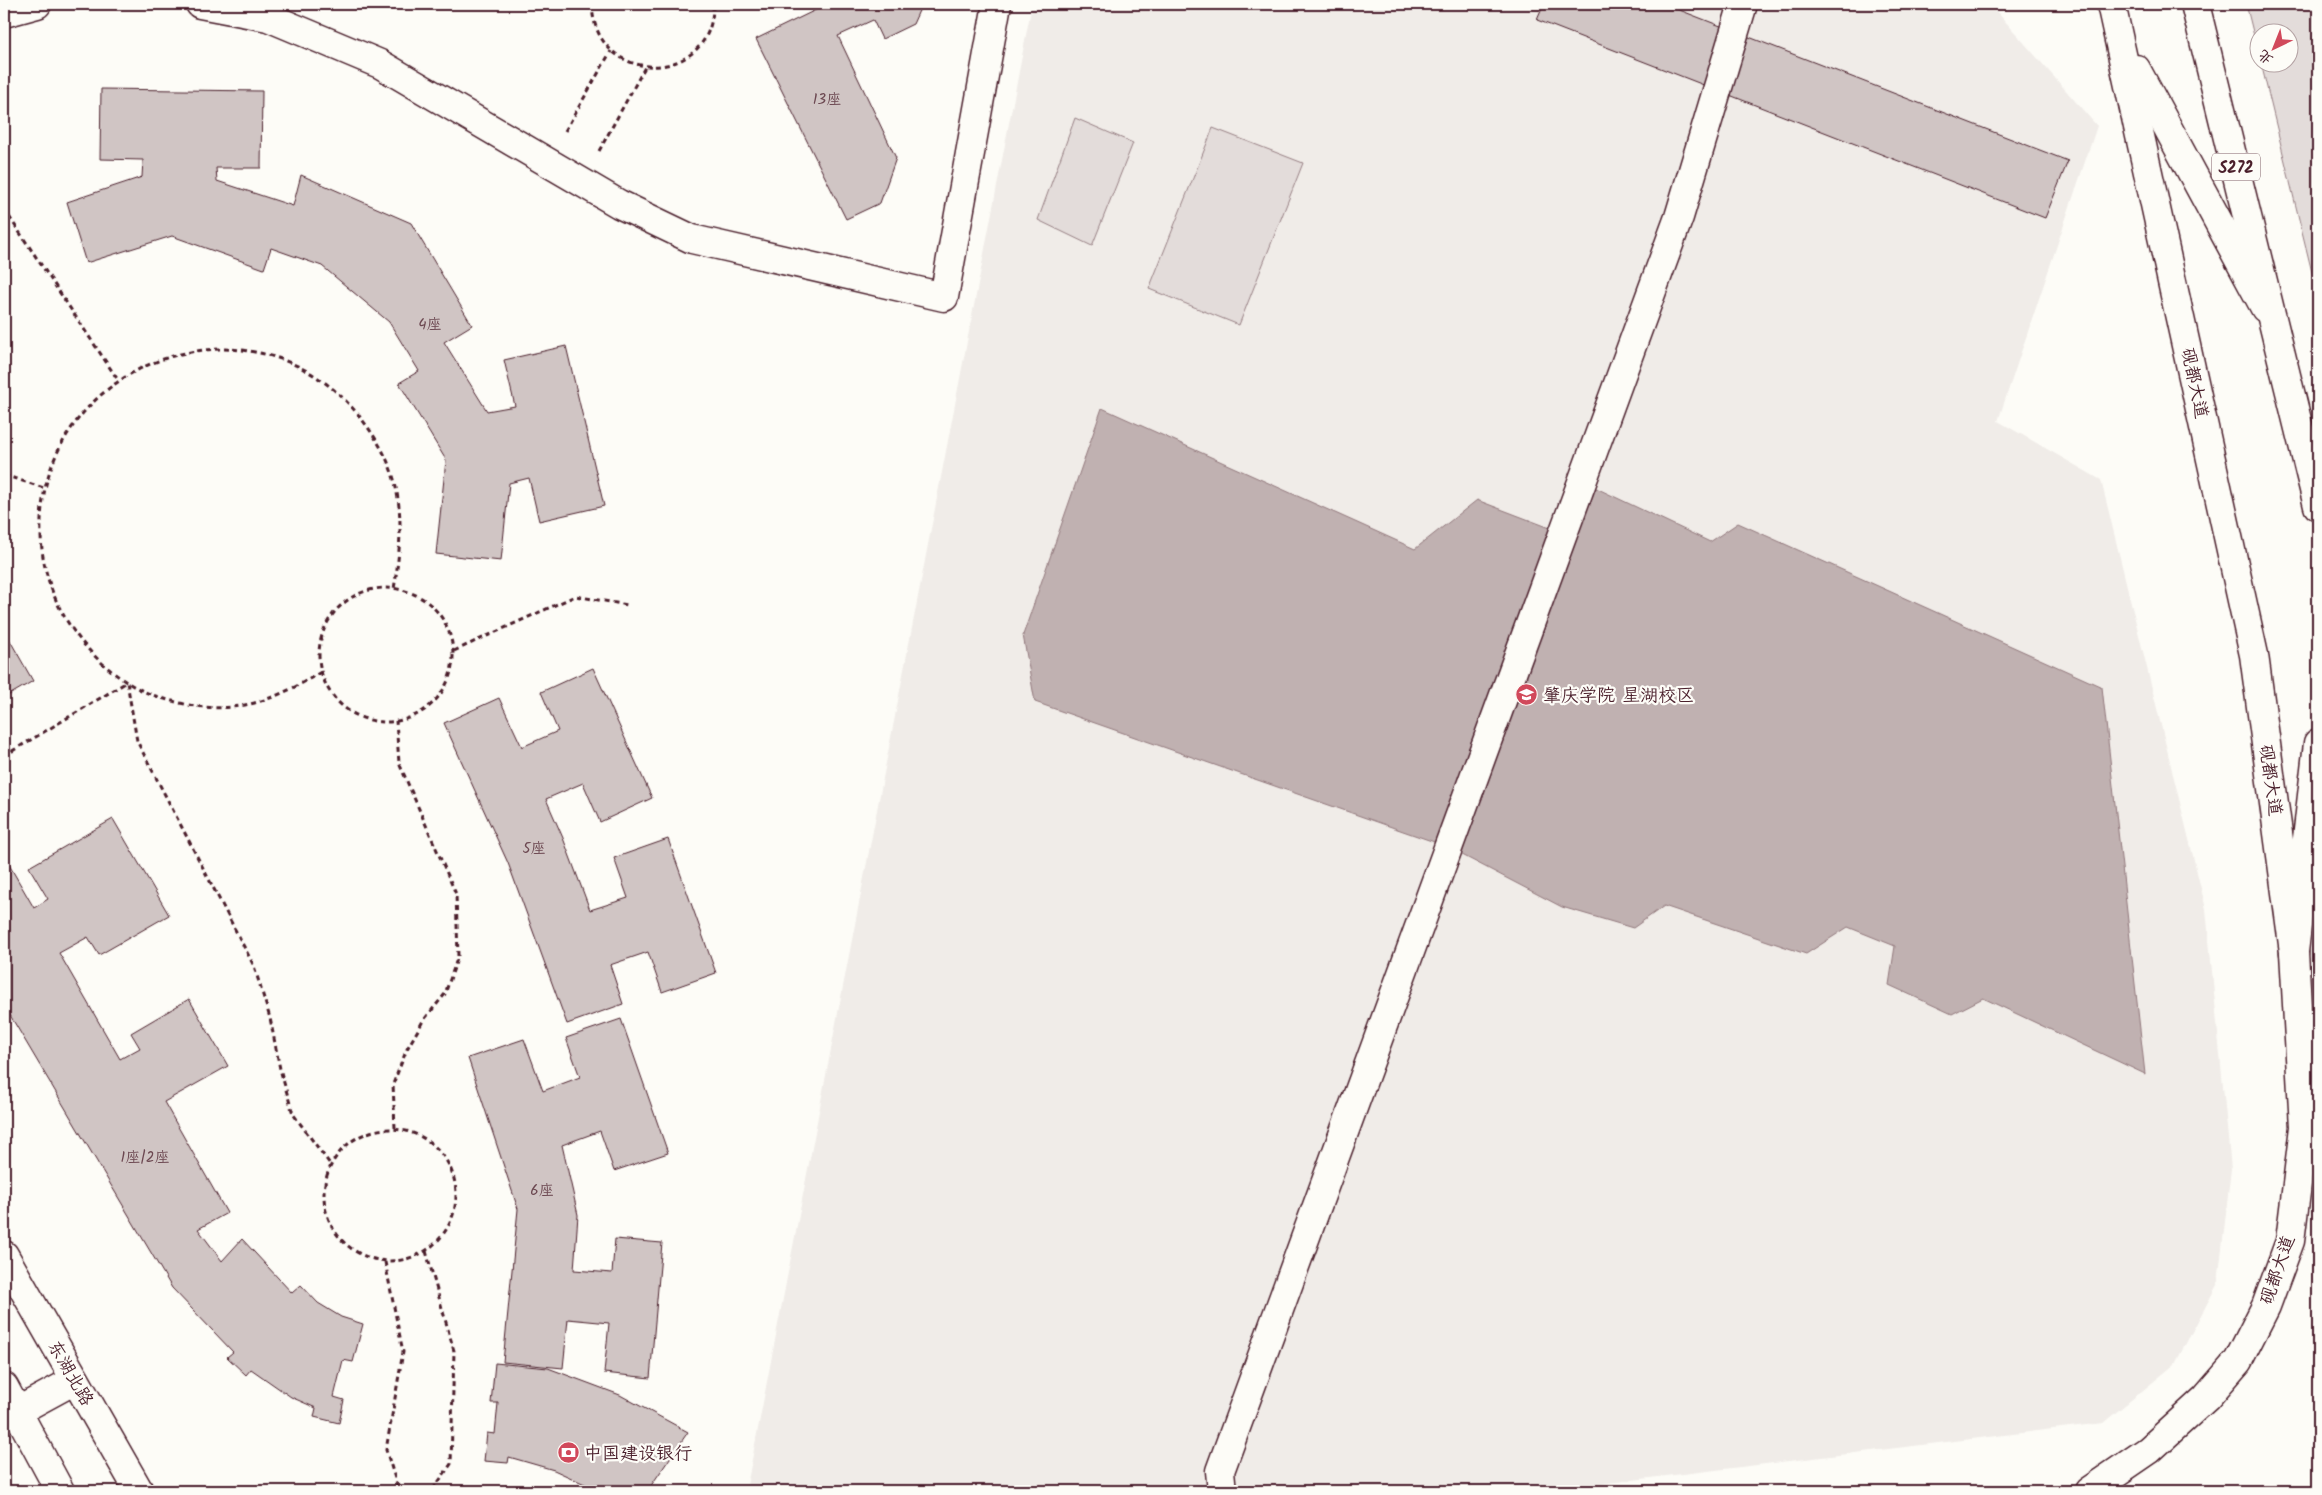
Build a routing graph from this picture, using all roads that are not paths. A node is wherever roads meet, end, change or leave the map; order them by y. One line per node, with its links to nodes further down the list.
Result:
1 (37, 4): 7 (street)
2 (200, 4): 3 (street)
3 (997, 4)
4 (1743, 4): 20 (street)
5 (2111, 4): 8 (street, 砚都大道)
6 (2195, 4): 9 (street, S272)
7 (4, 13)
8 (2121, 41): 9 (street); 12 (street, 砚都大道)
9 (2276, 330): 10 (street, S272)
10 (2318, 506)
11 (2318, 744): 12 (street)
12 (2294, 952): 21 (street, 砚都大道)
13 (4, 1255): 14 (street, 东湖北路)
14 (75, 1380): 16 (street); 19 (street, 东湖北路)
15 (4, 1387): 16 (street)
16 (18, 1412): 17 (street); 18 (street)
17 (37, 1491)
18 (60, 1491)
19 (138, 1491)
20 (1222, 1491)
21 (2089, 1491)

